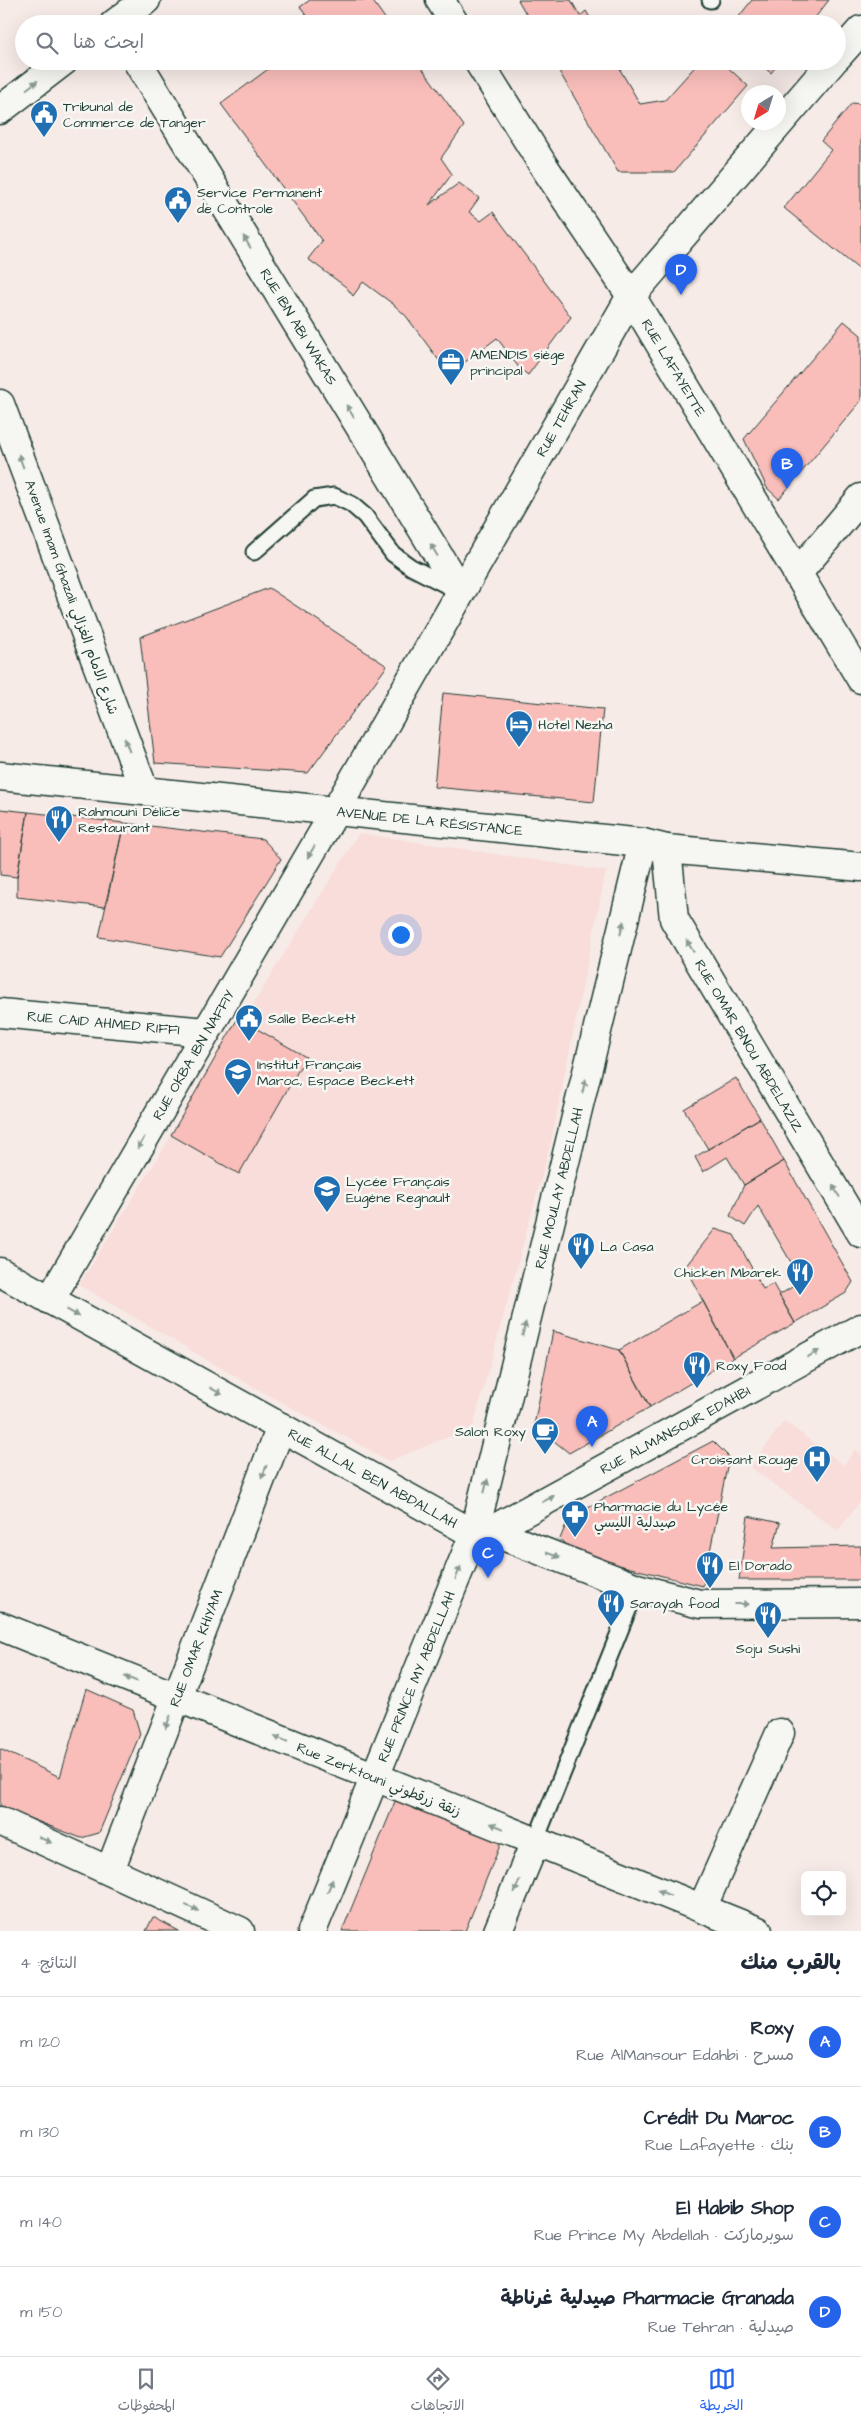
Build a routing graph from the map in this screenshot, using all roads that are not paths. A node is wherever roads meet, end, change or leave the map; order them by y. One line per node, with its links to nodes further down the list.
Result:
1 (146, 0): 3 (street)
2 (440, 0): 4 (street)
3 (126, 15)
4 (449, 15)
5 (861, 30): 6 (street)
6 (846, 47)
7 (52, 70): 11 (street, one-way to 7)
8 (142, 70): 17 (street, RUE IBN ABI WAKAS, one-way to 8)
9 (484, 70): 12 (street, RUE LAFAYETTE)
10 (826, 70): 12 (street, RUE TEHRAN)
11 (0, 110)
12 (631, 296): 16 (street, RUE LAFAYETTE); 17 (street, RUE TEHRAN)
13 (0, 404): 20 (street, Avenue Imam Ghazali شارع الامام الغزالي, one-way to 13)
14 (861, 498): 16 (street)
15 (254, 552): 17 (lane)
16 (798, 574): 18 (street, RUE LAFAYETTE)
17 (460, 592): 21 (street, RUE TEHRAN)
18 (861, 679)
19 (0, 776): 20 (street, AVENUE DE LA RÉSISTANCE)
20 (144, 790): 21 (street, AVENUE DE LA RÉSISTANCE)
21 (336, 810): 22 (street, AVENUE DE LA RÉSISTANCE); 25 (street, RUE OKBA IBN NAFFIY, one-way to 25)
22 (655, 846): 23 (street, AVENUE DE LA RÉSISTANCE); 26 (street, RUE OMAR BNOU ABDELAZIZ, one-way to 22); 31 (street, RUE MOULAY ABDELLAH, one-way to 22)
23 (861, 867)
24 (0, 1013): 25 (street, RUE CAID AHMED RIFFI)
25 (206, 1032): 28 (street, RUE OKBA IBN NAFFIY, one-way to 28)
26 (861, 1233)
27 (0, 1272): 28 (street, RUE ALLAL BEN ABDALLAH)
28 (50, 1300): 30 (street, RUE ALLAL BEN ABDALLAH, one-way to 30)
29 (861, 1328): 31 (street, RUE ALMANSOUR EDAHBI, one-way to 29)
30 (281, 1427): 31 (street, RUE ALLAL BEN ABDALLAH); 35 (street, RUE OMAR KHIYAM, one-way to 35)
31 (482, 1532): 32 (street, RUE ALLAL BEN ABDALLAH, one-way to 32); 37 (street, RUE PRINCE MY ABDELLAH, one-way to 31)
32 (637, 1588): 33 (street, RUE ALLAL BEN ABDALLAH, one-way to 33); 39 (lane)
33 (861, 1603)
34 (0, 1626): 35 (street, Rue Zerktouni زنقة زرقطوني, one-way to 34)
35 (177, 1697): 37 (street, Rue Zerktouni زنقة زرقطوني, one-way to 35); 40 (street, RUE OMAR KHIYAM, one-way to 40)
36 (780, 1733): 41 (street)
37 (374, 1777): 39 (street, Rue Zerktouni زنقة زرقطوني, one-way to 37); 43 (street, RUE PRINCE MY ABDELLAH, one-way to 37)
38 (0, 1820): 40 (street, one-way to 40)
39 (535, 1842): 41 (street, Rue Zerktouni زنقة زرقطوني, one-way to 39); 44 (street, one-way to 44)
40 (110, 1870): 42 (street, one-way to 42)
41 (702, 1908): 45 (street, Rue Zerktouni زنقة زرقطوني)
42 (240, 1931)
43 (312, 1931)
44 (498, 1931)
45 (758, 1931)

